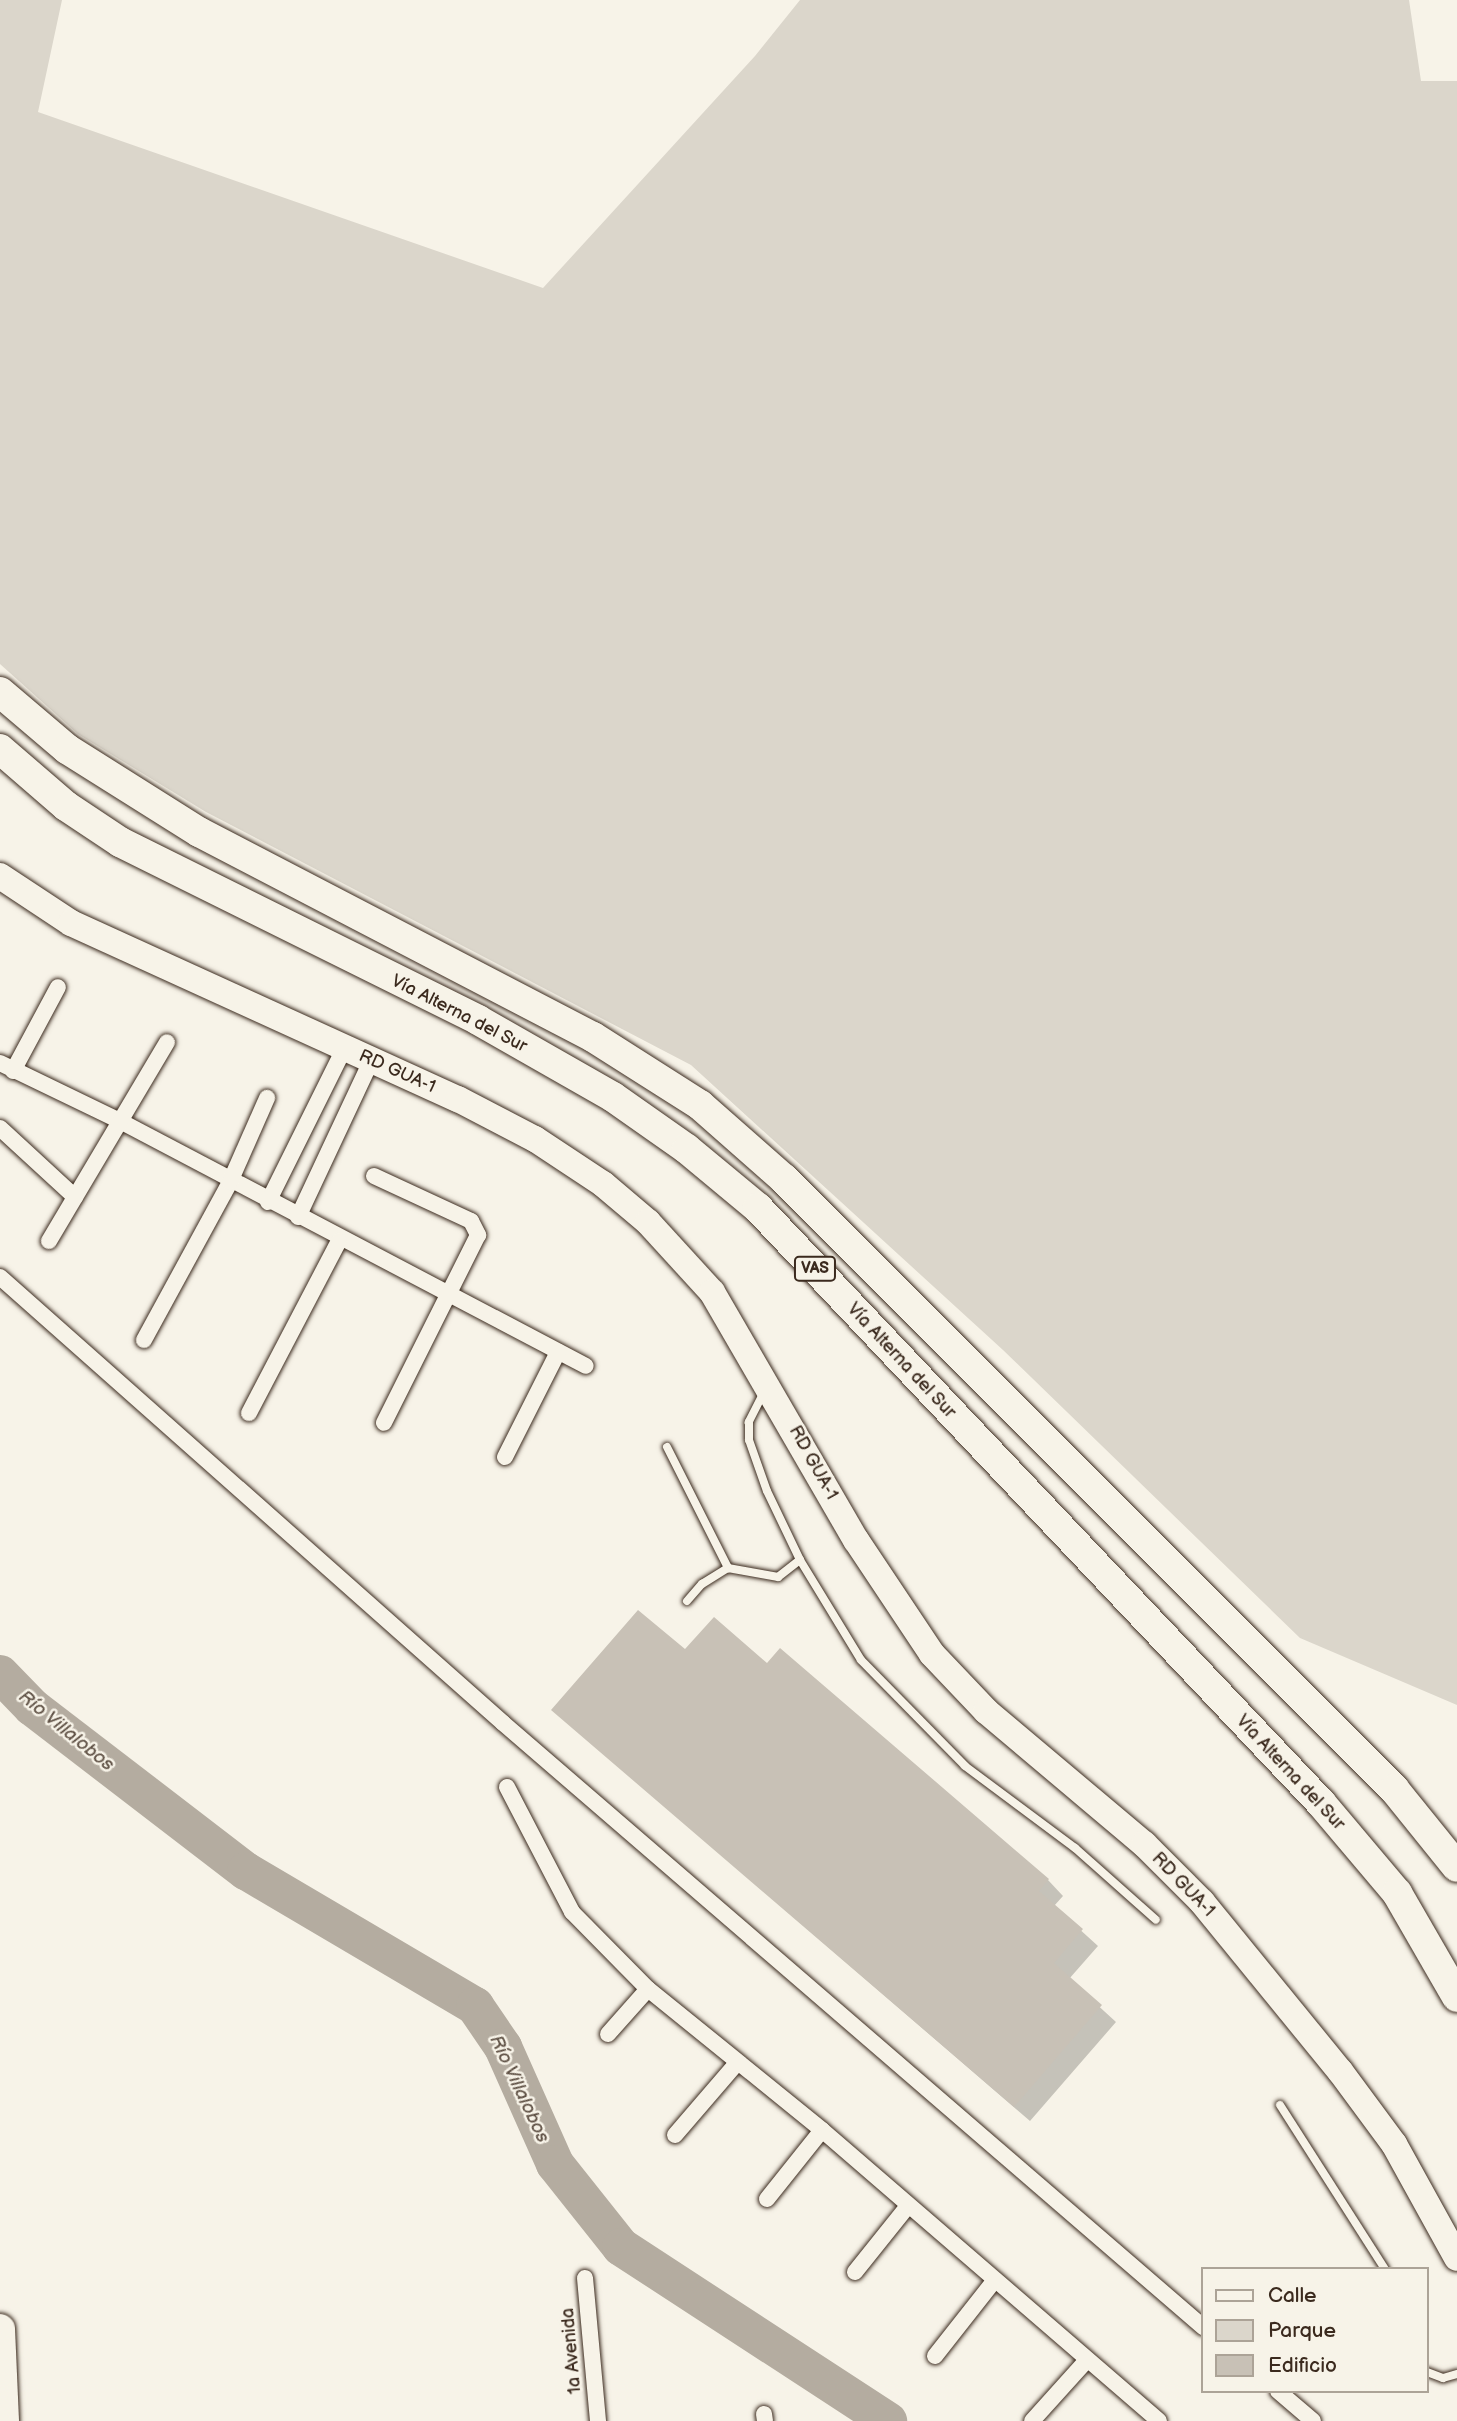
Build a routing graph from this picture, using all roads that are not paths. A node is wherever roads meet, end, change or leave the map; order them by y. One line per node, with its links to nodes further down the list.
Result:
1 (0, 692): 33 (highway, VAS)
2 (0, 749): 36 (highway, Vía Alterna del Sur / VAS)
3 (0, 876): 6 (main road, RD GUA-1)
4 (58, 987): 8 (street)
5 (167, 1042): 10 (street)
6 (344, 1049): 7 (main road, RD GUA-1); 15 (street)
7 (371, 1061): 16 (street); 24 (main road, RD GUA-1)
8 (7, 1067): 10 (street)
9 (267, 1098): 13 (street)
10 (120, 1121): 13 (street); 14 (street)
11 (0, 1128): 14 (street)
12 (374, 1176): 20 (street)
13 (230, 1182): 15 (street); 21 (street)
14 (75, 1197): 17 (street)
15 (268, 1202): 16 (street)
16 (298, 1217): 18 (street)
17 (49, 1241)
18 (339, 1241): 20 (street); 25 (street)
19 (0, 1277): 49 (street)
20 (448, 1295): 22 (street); 26 (street)
21 (144, 1340)
22 (558, 1352): 23 (street); 28 (street)
23 (586, 1366)
24 (769, 1383): 29 (lane); 44 (main road, RD GUA-1)
25 (249, 1413)
26 (384, 1423)
27 (667, 1447): 30 (lane)
28 (505, 1457)
29 (800, 1560): 30 (lane); 34 (lane)
30 (728, 1568): 31 (lane)
31 (687, 1601)
32 (507, 1787): 35 (street)
33 (1457, 1867)
34 (1156, 1920)
35 (648, 1989): 37 (street); 38 (street)
36 (1457, 1997)
37 (608, 2034)
38 (737, 2063): 40 (street); 41 (street)
39 (1280, 2105): 45 (lane)
40 (822, 2130): 42 (street); 43 (street)
41 (675, 2135)
42 (767, 2199)
43 (907, 2207): 46 (street); 48 (street)
44 (1457, 2258)
45 (1384, 2267)
46 (855, 2272)
47 (584, 2278): 57 (street, 1a Avenida)
48 (994, 2281): 51 (street); 52 (street)
49 (1202, 2326)
50 (0, 2329): 56 (highway)
51 (935, 2356)
52 (1087, 2360): 58 (street); 59 (street)
53 (1429, 2373): 54 (lane)
54 (1457, 2374)
55 (1280, 2393): 60 (street)
56 (6, 2413)
57 (598, 2421)
58 (1032, 2421)
59 (1159, 2421)
60 (1313, 2421)

